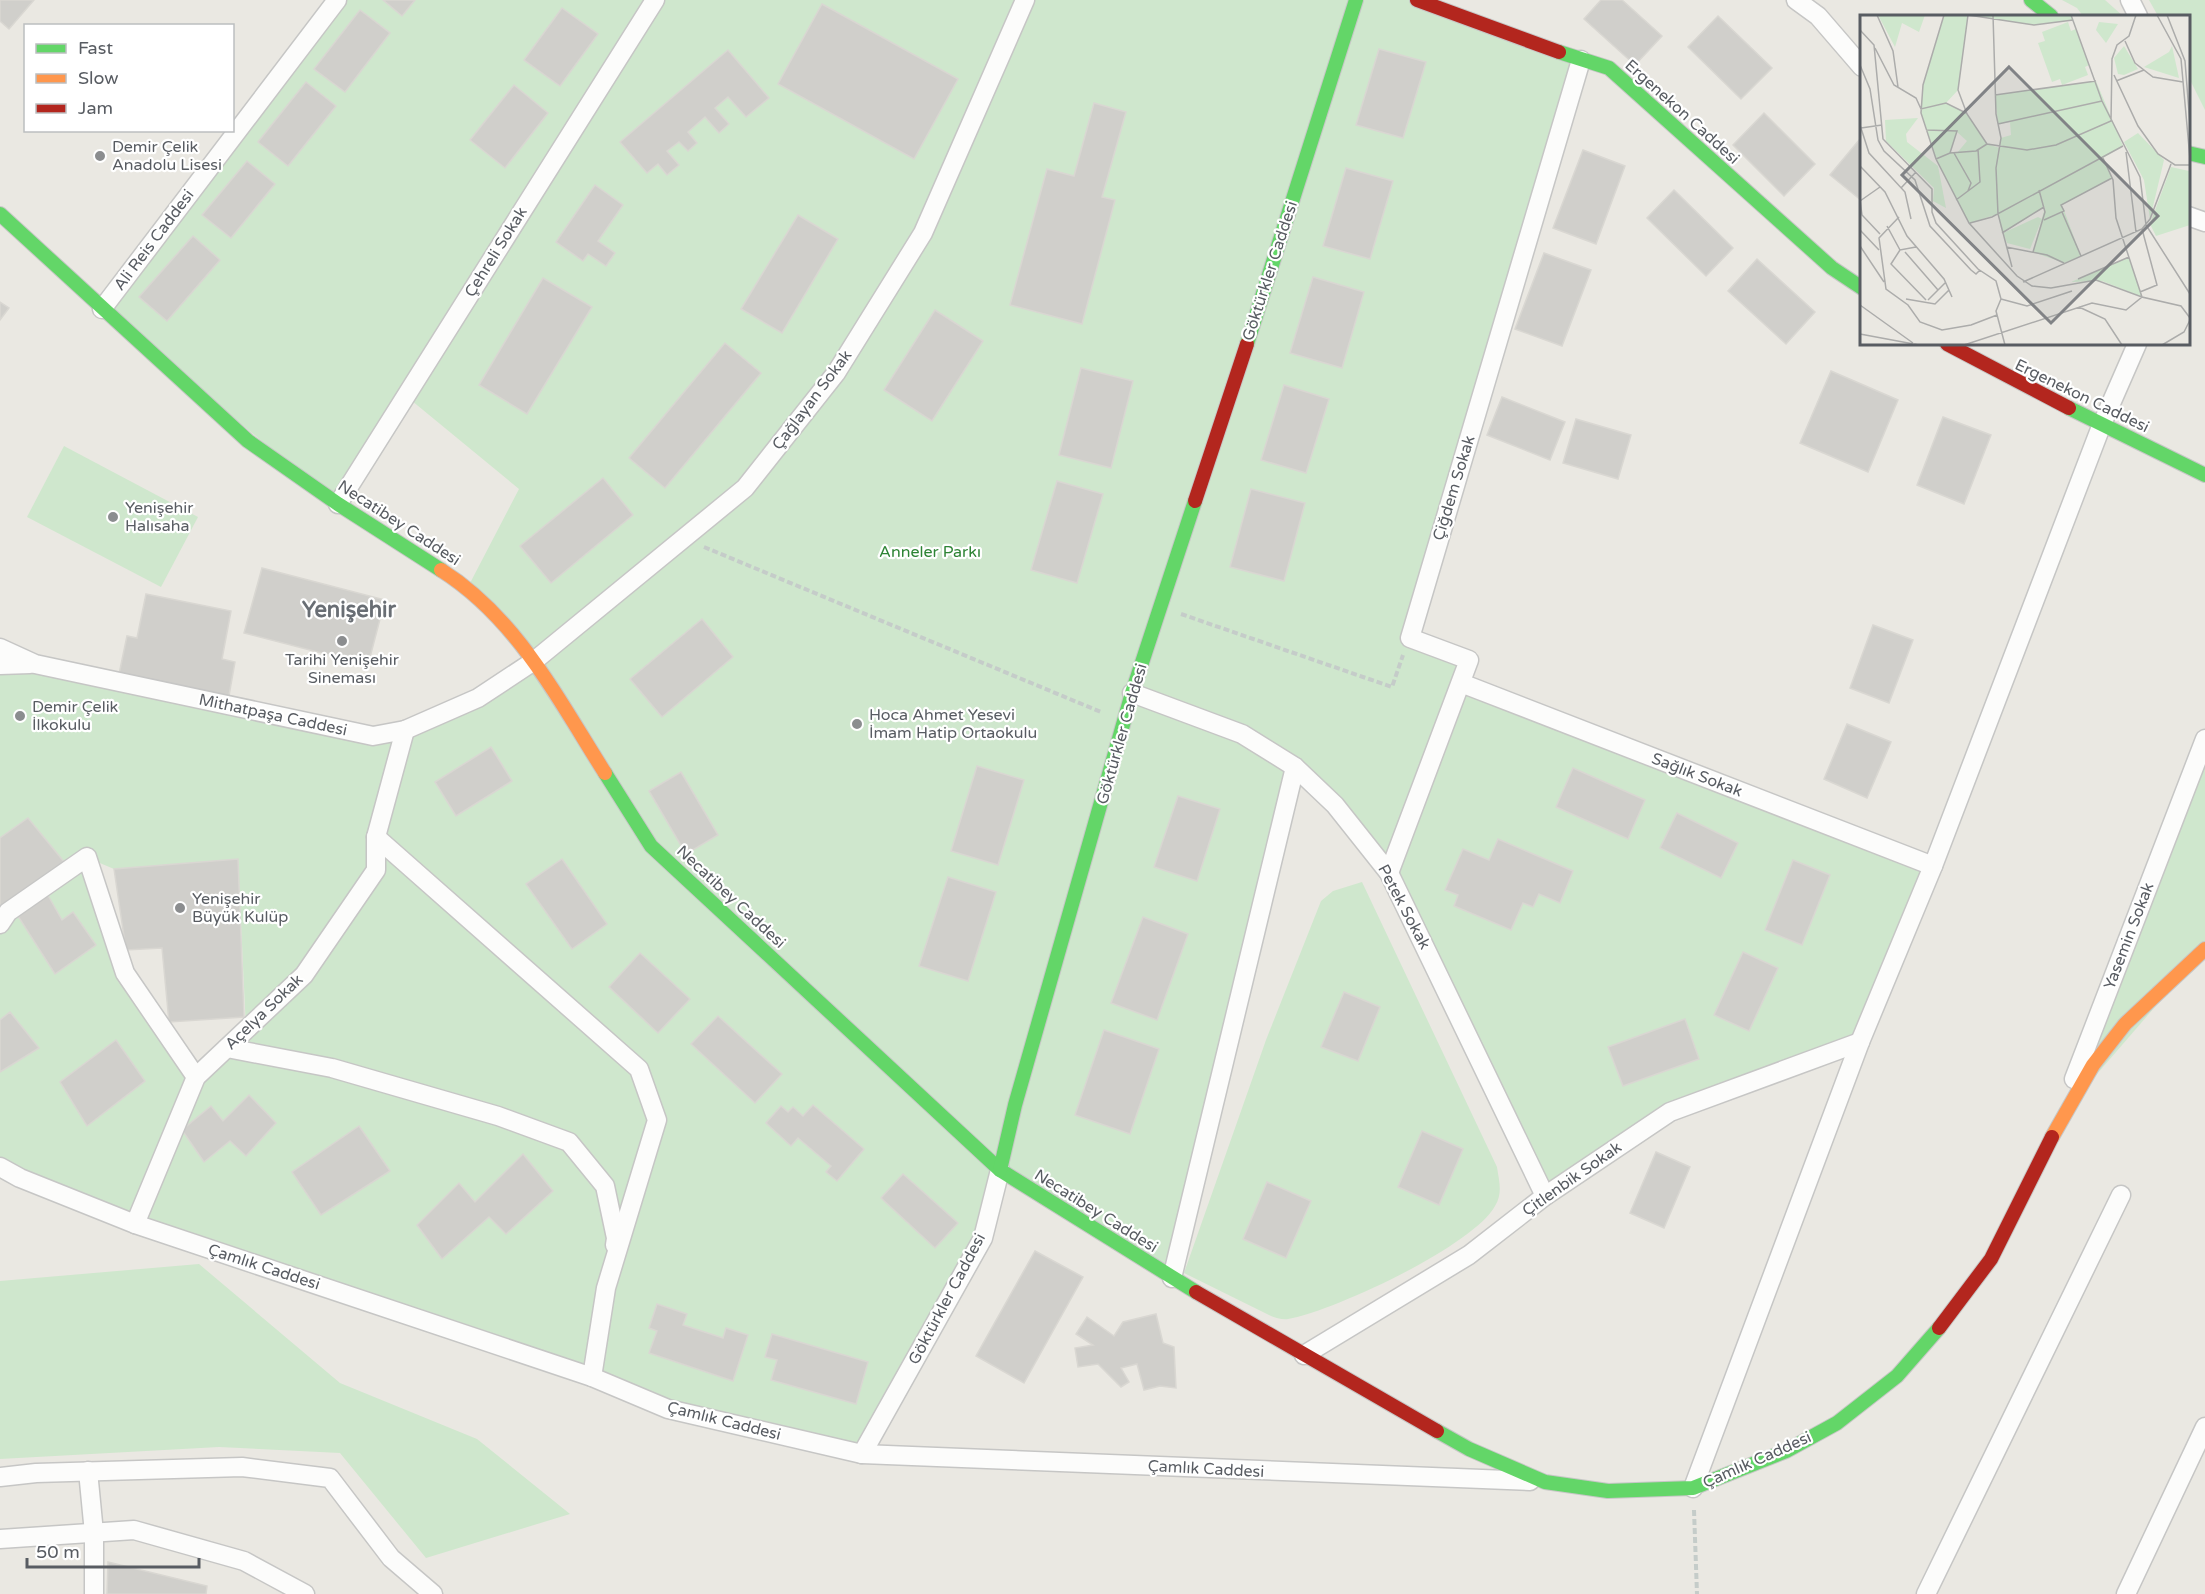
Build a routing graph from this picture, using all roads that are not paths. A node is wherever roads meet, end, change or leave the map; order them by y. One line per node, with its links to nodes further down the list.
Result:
1 (337, 0): 19 (street, Ali Reis Caddesi)
2 (655, 0): 24 (street, Çehreli Sokak)
3 (1025, 0): 26 (street, Çağlayan Sokak)
4 (1356, 0): 30 (street, Göktürkler Caddesi)
5 (1417, 0): 11 (street, Ergenekon Caddesi)
6 (1796, 0): 12 (street)
7 (2031, 0): 9 (street)
8 (2130, 0): 10 (street)
9 (2050, 15)
10 (2138, 15)
11 (1581, 60): 18 (street, Ergenekon Caddesi); 29 (street, Çiğdem Sokak)
12 (1860, 65)
13 (2190, 153): 14 (street)
14 (2205, 157)
15 (0, 214): 19 (street, Necatibey Caddesi)
16 (2190, 217): 17 (street)
17 (2205, 222)
18 (1860, 287)
19 (102, 309): 24 (street, Necatibey Caddesi)
20 (1949, 345): 22 (street, Ergenekon Caddesi)
21 (2137, 345): 22 (street)
22 (2102, 424): 23 (street, Ergenekon Caddesi); 35 (street)
23 (2205, 475)
24 (338, 504): 26 (street, Necatibey Caddesi)
25 (0, 648): 27 (street, Mithatpaşa Caddesi)
26 (534, 661): 31 (street, Mithatpaşa Caddesi); 44 (street, Necatibey Caddesi)
27 (35, 664): 28 (street); 31 (street, Mithatpaşa Caddesi)
28 (0, 665)
29 (1461, 683): 35 (street, Sağlık Sokak); 36 (street)
30 (1132, 693): 33 (street, Petek Sokak); 44 (street, Göktürkler Caddesi)
31 (405, 730): 34 (street, Açelya Sokak)
32 (2205, 739): 42 (street, Yasemin Sokak)
33 (1294, 767): 36 (street, Petek Sokak); 48 (street)
34 (376, 837): 40 (street, Açelya Sokak); 49 (street)
35 (1933, 866): 39 (street)
36 (1389, 873): 46 (street, Petek Sokak)
37 (0, 924): 41 (street)
38 (2205, 949): 42 (street, Çamlık Caddesi)
39 (1860, 1042): 46 (street, Çitlenbik Sokak); 57 (street)
40 (227, 1048): 41 (street, Açelya Sokak); 49 (street)
41 (196, 1077): 47 (street, Açelya Sokak)
42 (2053, 1134): 57 (street, Çamlık Caddesi)
43 (0, 1167): 47 (street, Çamlık Caddesi)
44 (1000, 1170): 48 (street, Necatibey Caddesi); 53 (street, Göktürkler Caddesi)
45 (2121, 1194): 63 (street)
46 (1545, 1196): 50 (street, Çitlenbik Sokak)
47 (135, 1224): 51 (street, Çamlık Caddesi)
48 (1172, 1278): 50 (street, Necatibey Caddesi)
49 (606, 1287): 51 (street)
50 (1304, 1355): 56 (street, Necatibey Caddesi)
51 (592, 1377): 53 (street, Çamlık Caddesi)
52 (2205, 1427): 64 (street)
53 (862, 1454): 56 (street, Çamlık Caddesi)
54 (88, 1471): 55 (street); 58 (street); 62 (street)
55 (0, 1477)
56 (1545, 1482): 57 (street, Çamlık Caddesi)
57 (1693, 1488)
58 (94, 1533): 59 (street); 60 (street); 61 (street)
59 (0, 1539)
60 (94, 1594)
61 (305, 1594)
62 (433, 1594)
63 (1926, 1594)
64 (2126, 1594)

